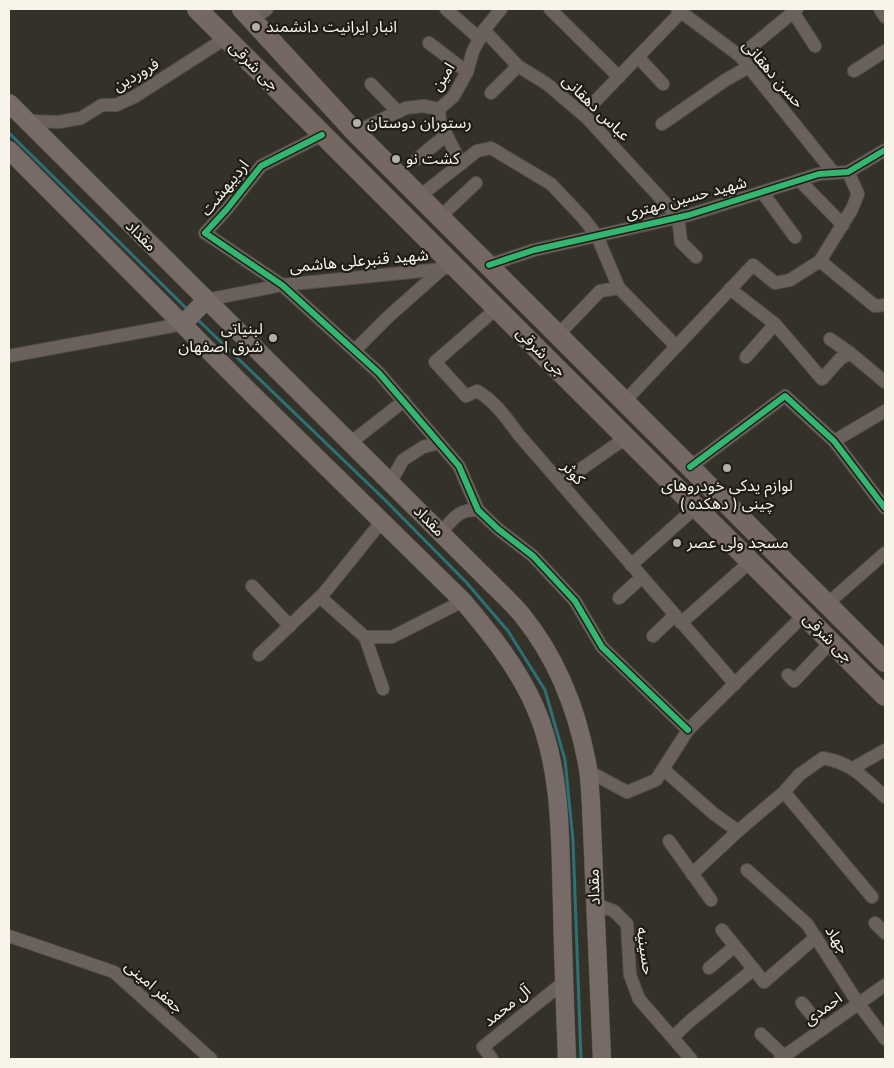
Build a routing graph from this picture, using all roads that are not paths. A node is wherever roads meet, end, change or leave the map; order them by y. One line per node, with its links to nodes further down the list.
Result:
1 (197, 9): 11 (main road, جی شرقی)
2 (446, 9): 10 (street, عباس دهقانی)
3 (501, 9): 10 (street, امین)
4 (550, 9): 21 (street)
5 (880, 9): 9 (street)
6 (795, 11): 13 (street); 15 (street)
7 (254, 12): 31 (main road, جی شرقی)
8 (686, 12): 15 (street, حسن دهقانی); 16 (street)
9 (885, 17)
10 (482, 35): 17 (street, عباس دهقانی); 20 (street, امین)
11 (226, 38): 29 (street, فروردین); 32 (main road, جی شرقی)
12 (429, 43): 20 (street)
13 (815, 46)
14 (885, 51): 19 (street)
15 (740, 56): 18 (street, حسن دهقانی)
16 (638, 57): 21 (street); 23 (street)
17 (518, 66): 24 (street); 28 (street, عباس دهقانی)
18 (749, 67): 30 (street); 38 (street, حسن دهقانی)
19 (854, 70)
20 (467, 72): 26 (street, امین)
21 (619, 77): 28 (street)
22 (371, 84): 27 (street)
23 (663, 84)
24 (491, 93)
25 (9, 103): 29 (main road, مقداد)
26 (439, 109): 27 (street, امین); 33 (street)
27 (398, 112): 31 (street, امین)
28 (583, 114): 45 (street, عباس دهقانی)
29 (27, 121): 56 (main road, مقداد)
30 (662, 124)
31 (355, 132): 43 (main road, جی شرقی)
32 (322, 135): 52 (main road, جی شرقی); 53 (street, اردیبهشت)
33 (445, 136): 36 (street); 37 (street)
34 (9, 150): 59 (main road, مقداد)
35 (885, 150): 39 (street)
36 (417, 159)
37 (461, 164): 43 (street); 47 (street)
38 (833, 172): 39 (street, شهید حسین مهتری); 40 (street, شهید حسین مهتری)
39 (848, 172): 46 (street)
40 (799, 180): 42 (street, شهید حسین مهتری); 46 (street)
41 (476, 183): 44 (street)
42 (762, 192): 45 (street, شهید حسین مهتری); 48 (street)
43 (420, 196): 44 (main road, جی شرقی)
44 (440, 217): 51 (main road, جی شرقی)
45 (678, 217): 47 (street, شهید حسین مهتری); 49 (street)
46 (843, 225): 50 (street)
47 (597, 236): 51 (street, شهید حسین مهتری); 54 (street)
48 (795, 238)
49 (696, 257)
50 (820, 261): 55 (street); 57 (street)
51 (489, 265): 61 (main road, جی شرقی)
52 (449, 268): 53 (street, شهید قنبرعلی هاشمی); 58 (main road, جی شرقی); 64 (street)
53 (282, 284): 56 (street, شهید قنبرعلی هاشمی); 64 (street)
54 (619, 288): 61 (street); 63 (street)
55 (730, 289): 60 (street); 63 (street)
56 (206, 300): 59 (main road); 74 (main road, مقداد)
57 (885, 305)
58 (497, 308): 72 (main road, جی شرقی); 78 (street, کوثر)
59 (183, 324): 66 (street); 82 (main road, مقداد)
60 (776, 324): 65 (street); 67 (street)
61 (558, 335): 70 (main road, جی شرقی)
62 (830, 339): 65 (street)
63 (676, 346): 70 (street)
64 (354, 350): 69 (street)
65 (850, 354): 68 (street)
66 (9, 356)
67 (746, 357)
68 (885, 382)
69 (404, 401): 74 (street); 75 (street)
70 (625, 401): 76 (main road, جی شرقی)
71 (885, 411): 73 (street)
72 (627, 437): 78 (street); 79 (main road, جی شرقی)
73 (834, 440): 76 (street); 80 (street)
74 (350, 443): 77 (main road, مقداد)
75 (439, 443): 77 (street); 81 (street)
76 (690, 467): 92 (main road, جی شرقی)
77 (390, 483): 83 (main road, مقداد)
78 (561, 483): 86 (street, کوثر)
79 (696, 507): 85 (main road, جی شرقی); 86 (street)
80 (885, 508)
81 (478, 510): 83 (street); 105 (street)
82 (382, 521): 89 (street); 91 (main road, مقداد)
83 (441, 533): 109 (main road, مقداد)
84 (885, 553): 92 (street)
85 (750, 561): 93 (main road, جی شرقی); 94 (street)
86 (631, 566): 87 (street, کوثر)
87 (642, 577): 90 (street); 94 (street, کوثر)
88 (252, 586): 95 (street)
89 (320, 597): 95 (street); 97 (street)
90 (619, 598)
91 (463, 602): 97 (street); 127 (main road, مقداد)
92 (827, 604): 100 (main road, جی شرقی)
93 (804, 615): 98 (main road, جی شرقی); 102 (street)
94 (678, 619): 96 (street); 102 (street, کوثر)
95 (290, 626): 99 (street)
96 (653, 636)
97 (365, 637): 103 (street)
98 (832, 642): 101 (street); 104 (main road, جی شرقی)
99 (260, 655)
100 (885, 662)
101 (788, 675)
102 (735, 684): 105 (street)
103 (383, 689)
104 (885, 696)
105 (688, 730): 108 (street)
106 (885, 750): 107 (street)
107 (853, 768): 110 (street); 111 (street)
108 (663, 769): 109 (street); 112 (street)
109 (588, 771): 118 (main road, مقداد)
110 (784, 792): 112 (street); 116 (street)
111 (885, 797)
112 (738, 831): 115 (street)
113 (669, 841): 115 (street)
114 (747, 870): 123 (street, جهاد)
115 (692, 874): 117 (street)
116 (872, 897)
117 (710, 900)
118 (595, 904): 133 (street, حسینیه); 139 (main road, مقداد)
119 (875, 923): 121 (street)
120 (722, 930): 124 (street)
121 (885, 933)
122 (9, 936): 136 (street, جعفر امینی)
123 (816, 937): 126 (street); 130 (street, جهاد)
124 (735, 946): 125 (street); 126 (street)
125 (709, 968)
126 (754, 969): 133 (street)
127 (564, 982): 137 (street, آل محمد); 138 (main road, مقداد)
128 (885, 985): 130 (street, احمدی)
129 (802, 1003): 131 (street)
130 (858, 1003): 131 (street, احمدی); 134 (street, جهاد)
131 (823, 1029): 135 (street, احمدی)
132 (761, 1034): 135 (street)
133 (672, 1037): 140 (street, حسینیه)
134 (885, 1039)
135 (783, 1058)
136 (211, 1059)
137 (492, 1059)
138 (567, 1059)
139 (602, 1059)
140 (691, 1059)

